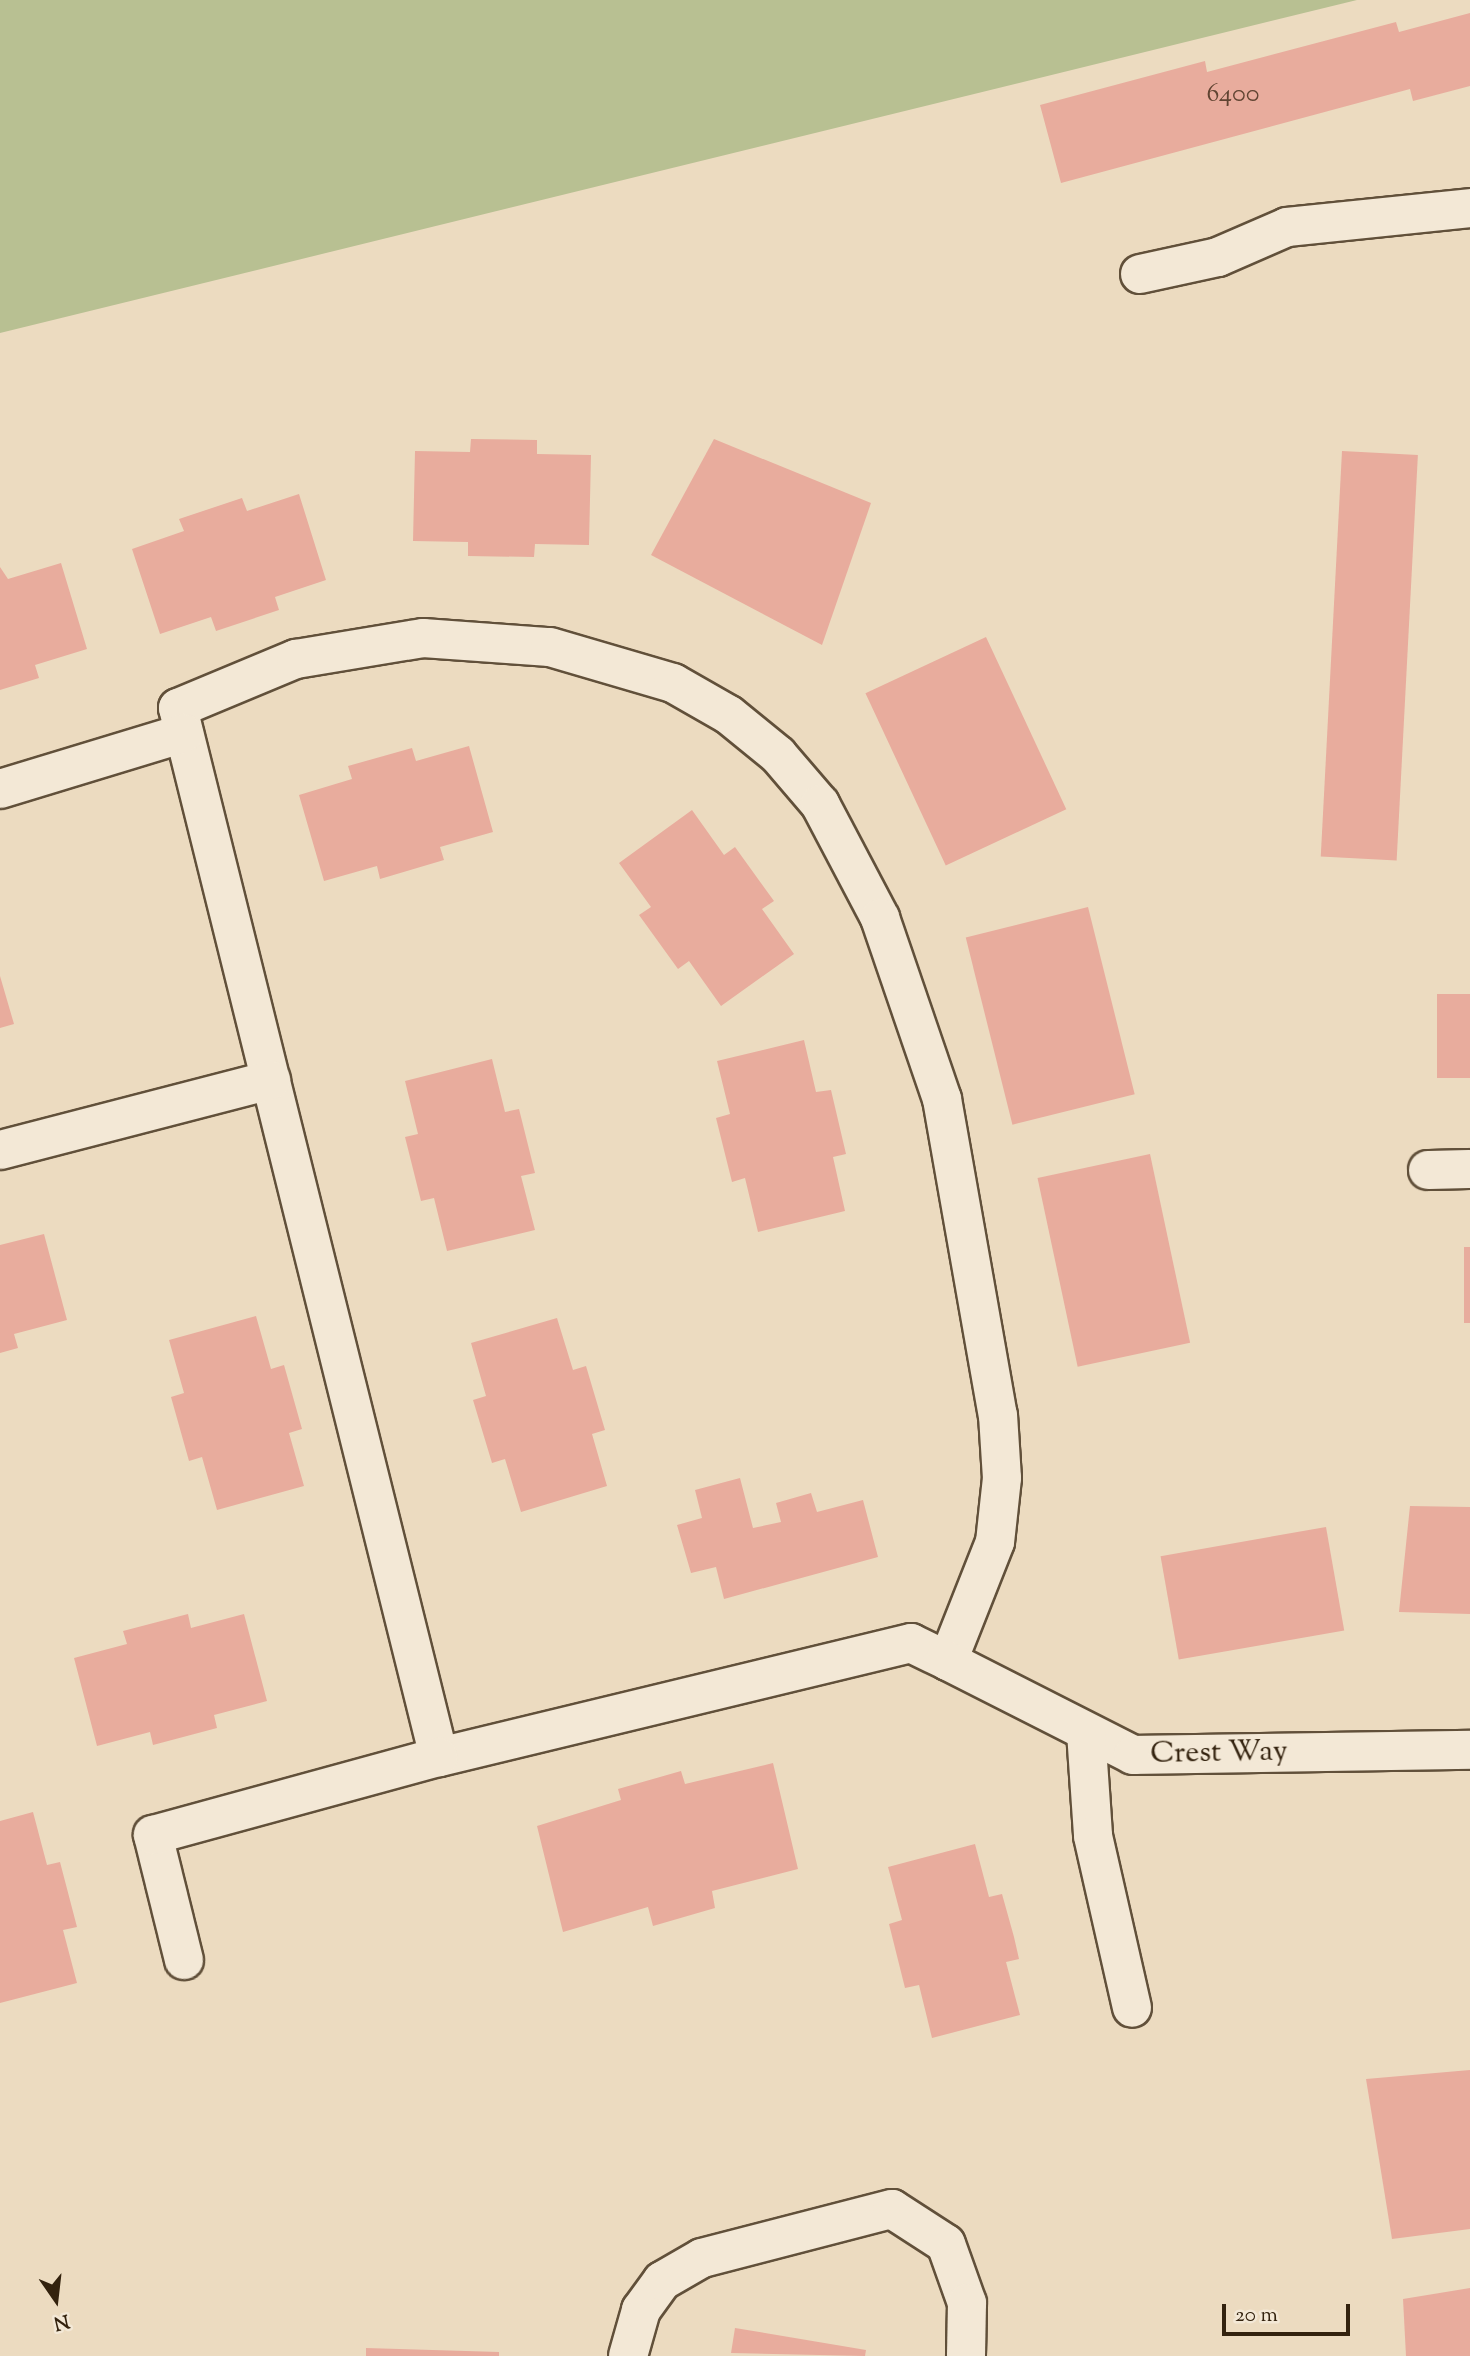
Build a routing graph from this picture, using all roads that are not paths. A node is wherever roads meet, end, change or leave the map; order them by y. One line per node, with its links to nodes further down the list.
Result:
1 (1470, 208): 2 (street)
2 (1140, 274)
3 (184, 733): 4 (street); 5 (street); 9 (street)
4 (0, 789)
5 (271, 1080): 6 (street); 12 (street)
6 (0, 1150)
7 (1470, 1169): 8 (street)
8 (1428, 1170)
9 (948, 1661): 10 (street, Crest Way); 12 (street, Crest Way)
10 (1086, 1731): 11 (street, Crest Way); 14 (street)
11 (1470, 1750)
12 (439, 1756): 13 (street, Crest Way)
13 (184, 1960)
14 (1132, 2008)
15 (628, 2356): 16 (street)
16 (967, 2356)

